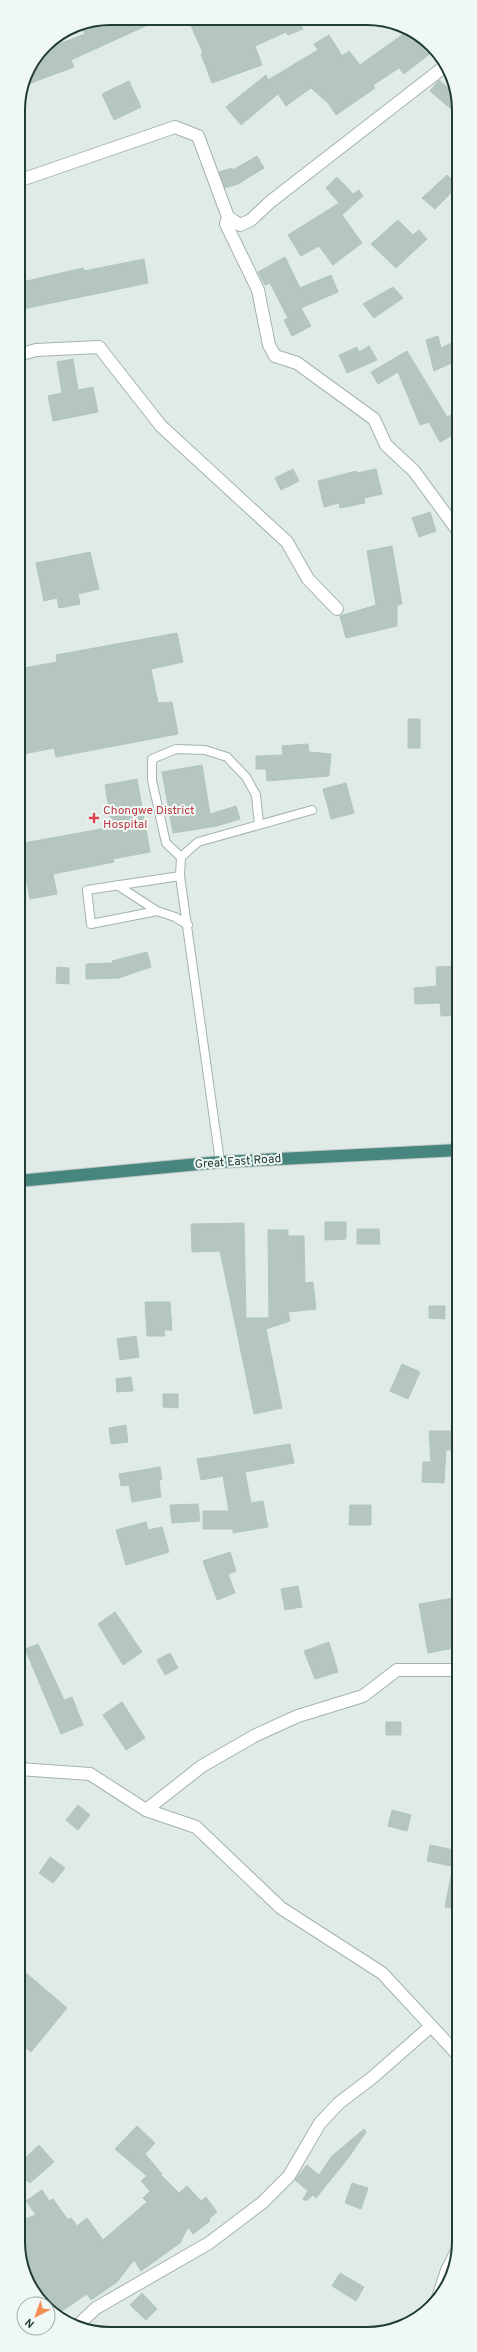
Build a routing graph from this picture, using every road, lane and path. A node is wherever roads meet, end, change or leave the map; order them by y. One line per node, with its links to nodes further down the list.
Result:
1 (441, 69): 3 (street)
2 (25, 179): 3 (street)
3 (228, 217): 5 (street)
4 (25, 353): 6 (street)
5 (452, 522)
6 (337, 609)
7 (312, 810): 8 (lane)
8 (259, 825): 9 (lane); 9 (lane)
9 (182, 857): 10 (lane)
10 (180, 876): 11 (lane); 13 (lane)
11 (117, 885): 12 (lane); 12 (lane)
12 (157, 911): 13 (lane)
13 (188, 925): 15 (lane)
14 (452, 1150): 15 (highway, Great East Road)
15 (220, 1162): 16 (highway, Great East Road)
16 (25, 1180)
17 (452, 1670): 19 (street)
18 (25, 1769): 19 (street)
19 (146, 1810): 20 (street)
20 (430, 2027): 21 (street); 22 (street)
21 (452, 2049)
22 (82, 2321)

